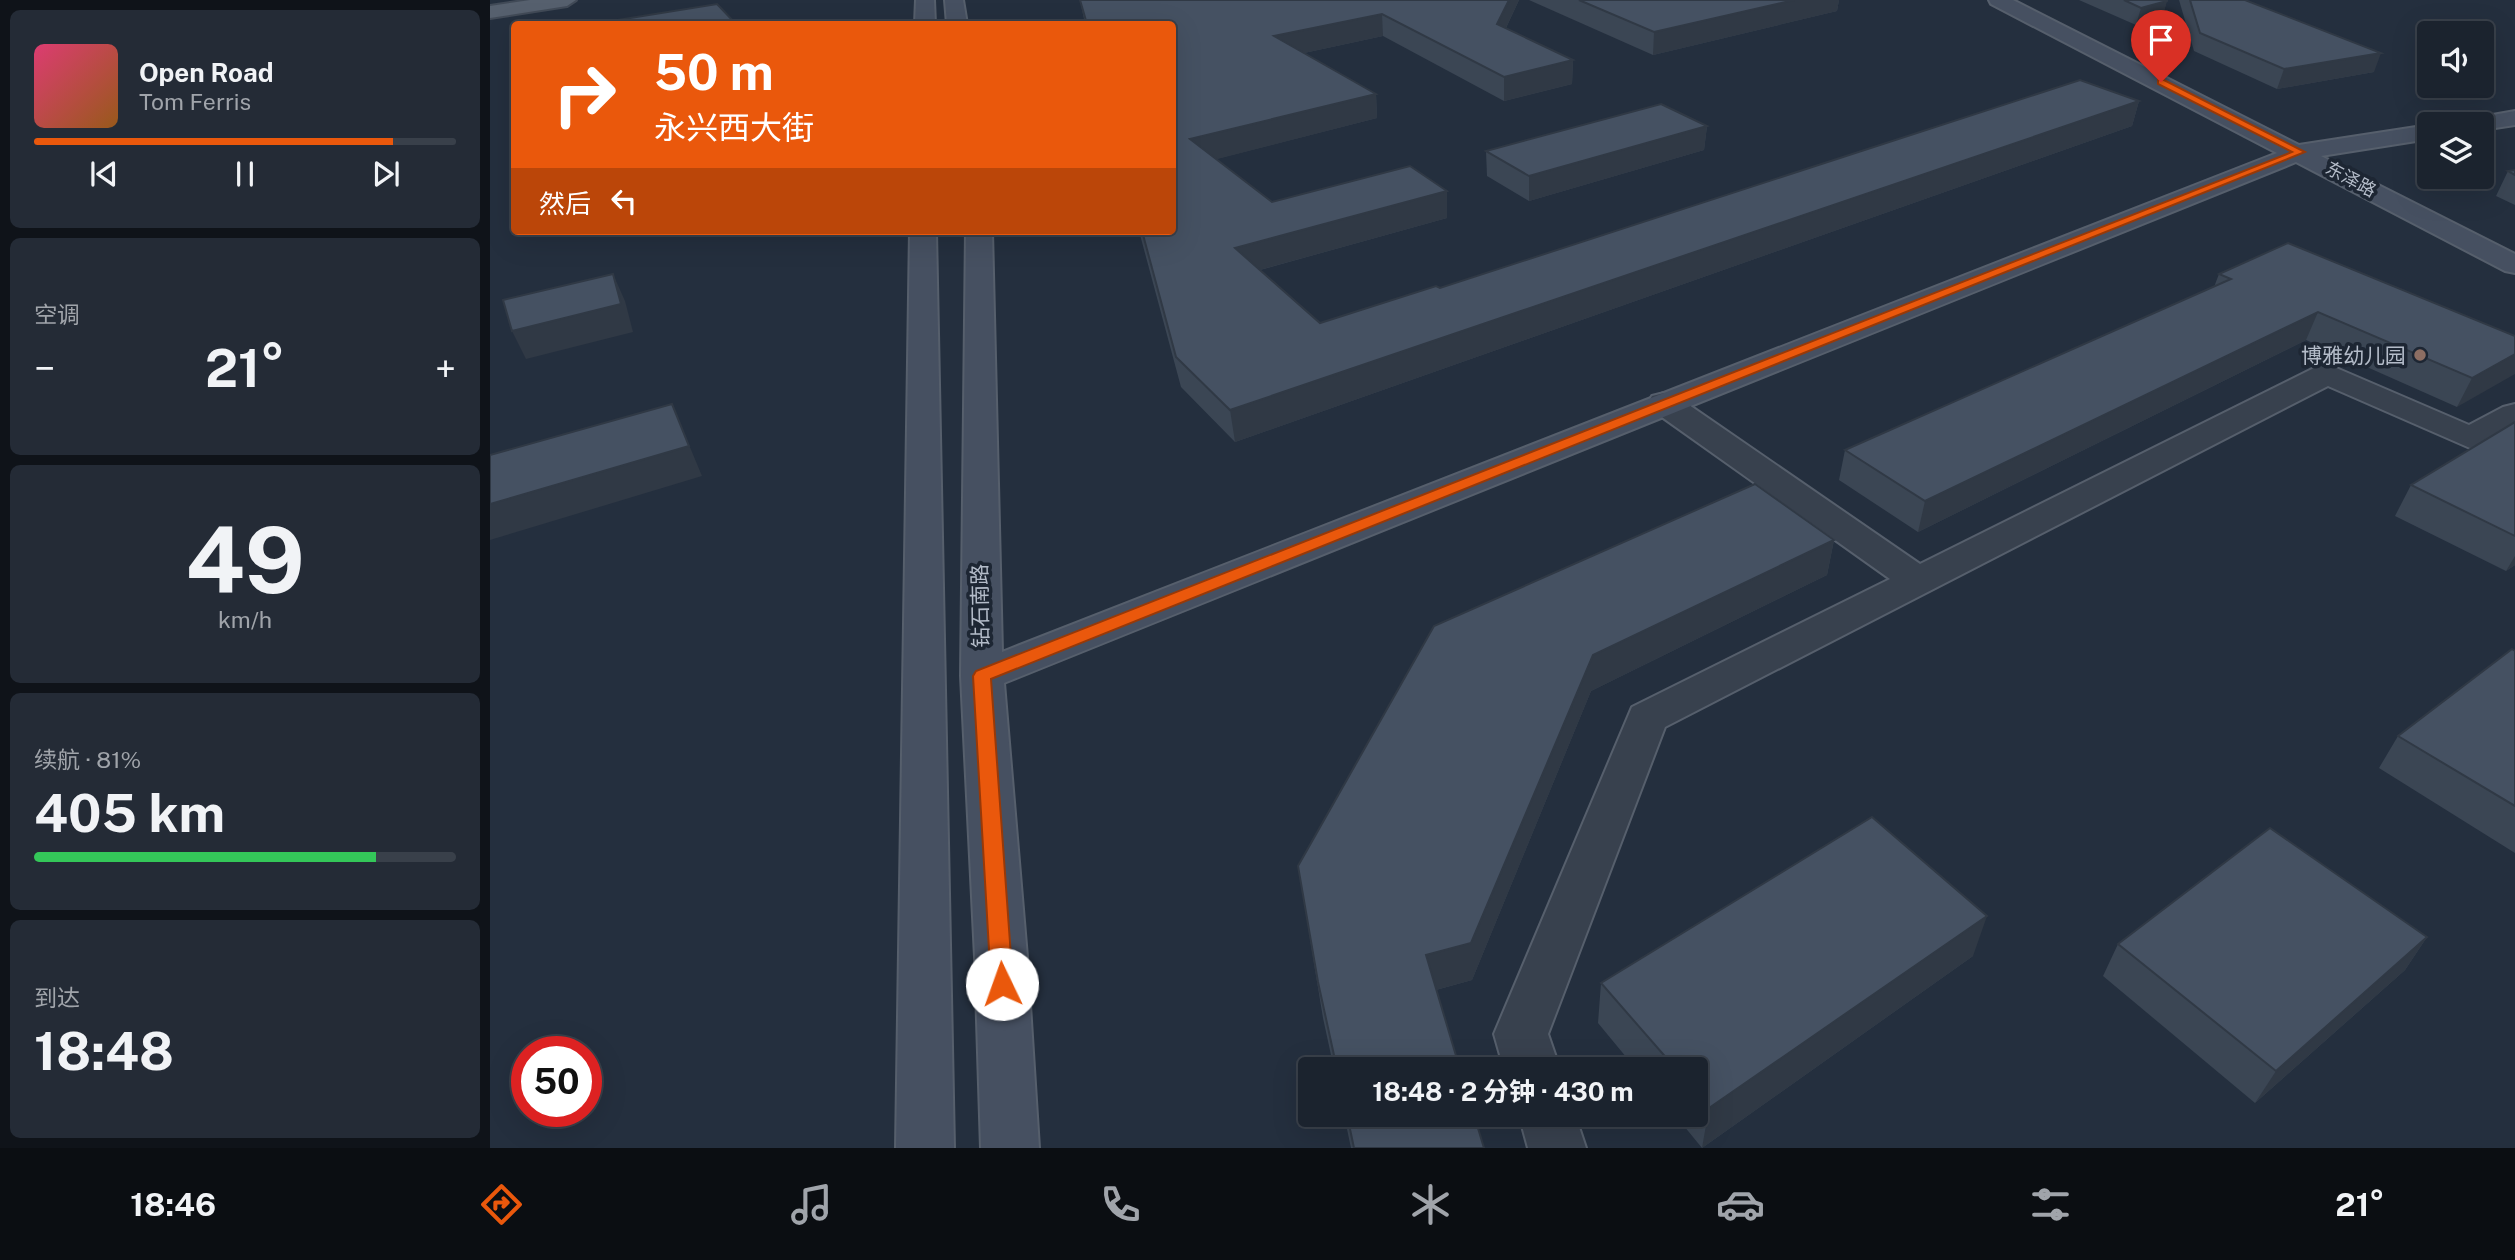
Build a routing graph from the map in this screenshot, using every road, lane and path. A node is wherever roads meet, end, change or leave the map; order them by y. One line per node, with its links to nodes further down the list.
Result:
1 (499, 0): 6 (main road)
2 (567, 0): 7 (main road)
3 (925, 0): 8 (main road)
4 (954, 0): 9 (main road)
5 (1998, 0): 13 (main road, 东泽路)
6 (490, 1)
7 (490, 12)
8 (925, 21)
9 (957, 21)
10 (2515, 118): 11 (main road)
11 (2494, 121)
12 (2417, 134): 13 (main road)
13 (2300, 152): 16 (main road, 东泽路); 17 (main road)
14 (923, 235): 23 (main road)
15 (979, 235): 20 (main road, 钻石南路)
16 (2515, 265)
17 (1664, 403): 19 (street); 20 (main road)
18 (2515, 414): 19 (street)
19 (1919, 581): 21 (street)
20 (982, 676): 24 (main road, 钻石南路)
21 (1528, 1057)
22 (1551, 1127): 25 (street)
23 (925, 1148)
24 (1010, 1148)
25 (1557, 1148)

